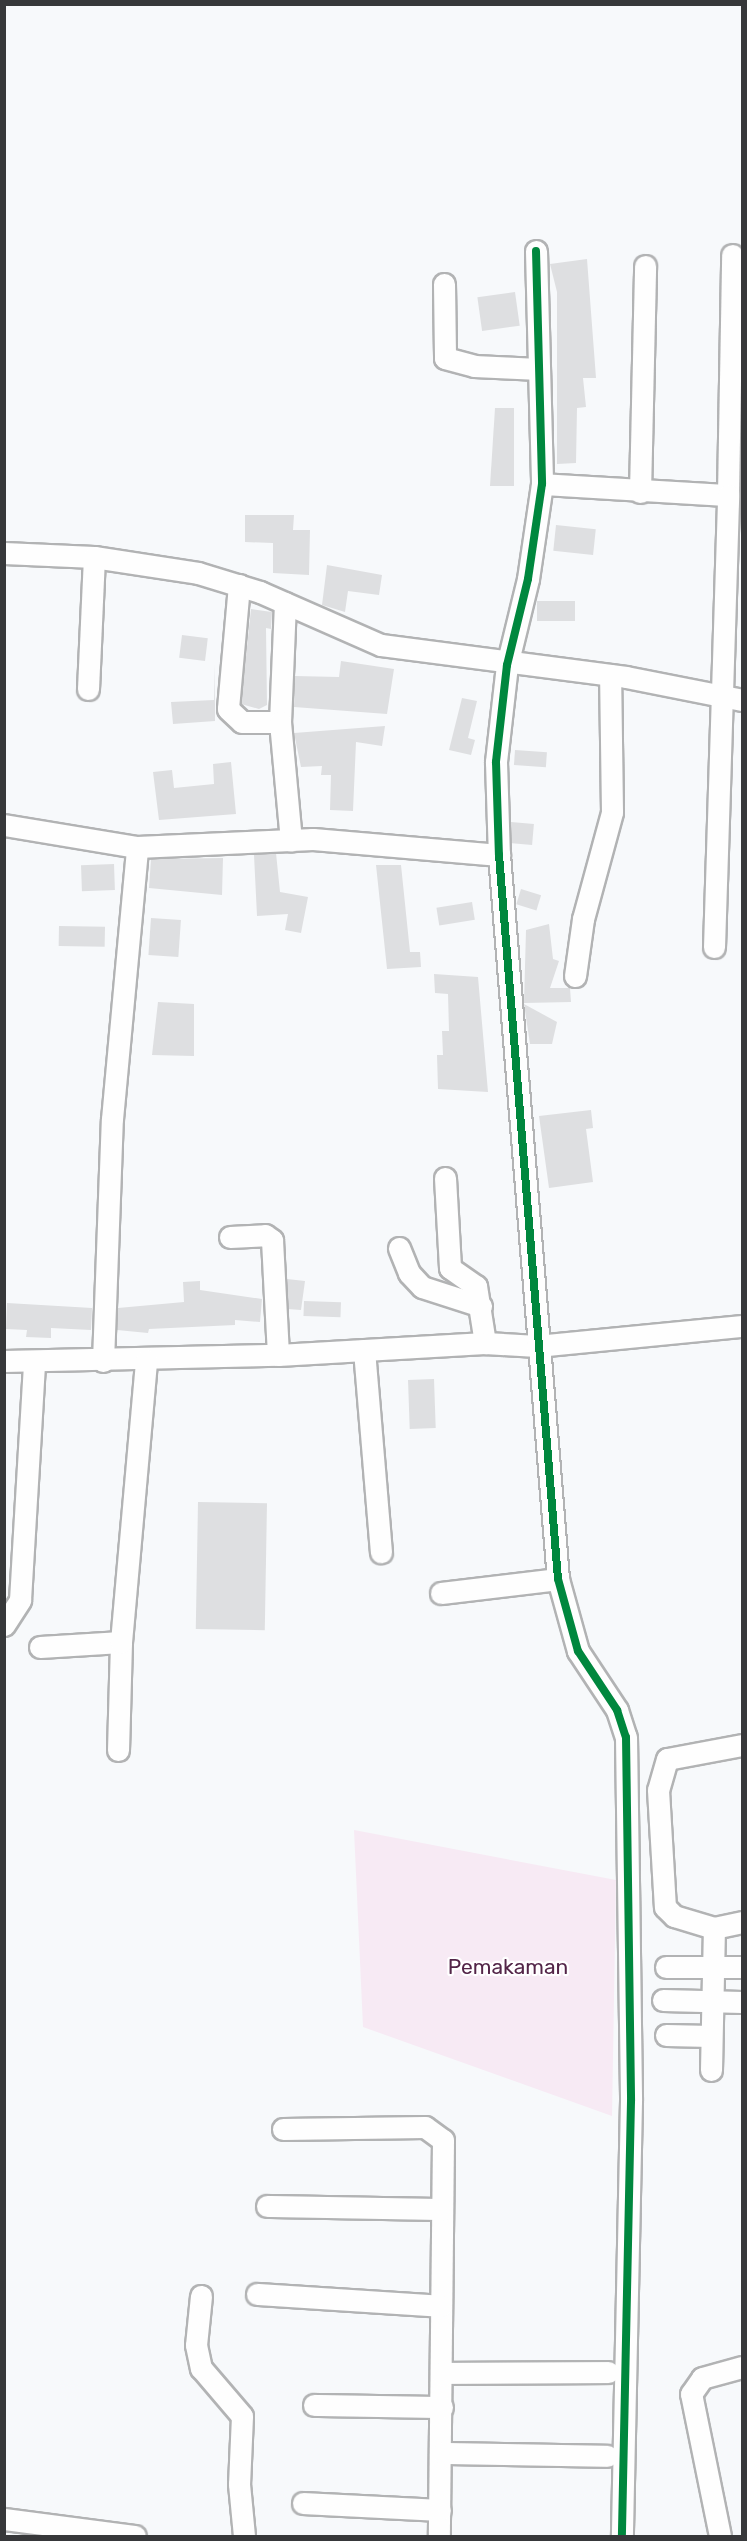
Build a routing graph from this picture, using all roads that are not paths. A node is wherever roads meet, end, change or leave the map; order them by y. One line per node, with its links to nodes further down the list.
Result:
1 (536, 251): 5 (street)
2 (732, 255): 8 (street)
3 (645, 266): 7 (street)
4 (444, 284): 5 (street)
5 (539, 369): 6 (street)
6 (542, 484): 7 (street); 13 (street)
7 (640, 492): 8 (street)
8 (728, 495): 16 (street)
9 (4, 553): 10 (street)
10 (94, 557): 11 (street); 15 (street)
11 (238, 585): 12 (street); 17 (street)
12 (285, 603): 13 (street); 17 (street)
13 (507, 665): 14 (street); 21 (street)
14 (610, 675): 16 (street); 23 (street)
15 (88, 689)
16 (733, 698): 22 (street)
17 (280, 722): 19 (street)
18 (4, 825): 20 (street)
19 (291, 840): 20 (street); 21 (street)
20 (137, 847): 35 (street)
21 (499, 855): 30 (street)
22 (714, 947)
23 (575, 976)
24 (445, 1178): 27 (street)
25 (230, 1237): 32 (street)
26 (399, 1248): 27 (street)
27 (481, 1306): 29 (street)
28 (742, 1326): 30 (street)
29 (485, 1343): 30 (street); 31 (street)
30 (537, 1346): 38 (street)
31 (364, 1350): 32 (street); 37 (street)
32 (278, 1355): 33 (street)
33 (146, 1360): 35 (street); 41 (street)
34 (4, 1361): 36 (street)
35 (103, 1361): 36 (street)
36 (34, 1363): 40 (street)
37 (381, 1552)
38 (558, 1579): 39 (street); 75 (street)
39 (441, 1593)
40 (4, 1625)
41 (121, 1642): 42 (street); 44 (street)
42 (40, 1647)
43 (742, 1745): 46 (street)
44 (118, 1750)
45 (742, 1922): 46 (street)
46 (714, 1928): 47 (street)
47 (713, 1966): 48 (street); 49 (street); 51 (street)
48 (666, 1967)
49 (742, 1967)
50 (663, 2000): 51 (street)
51 (712, 2002): 52 (street); 54 (street)
52 (742, 2002)
53 (666, 2035): 54 (street)
54 (711, 2036): 55 (street)
55 (711, 2070)
56 (283, 2129): 58 (street)
57 (267, 2206): 58 (street)
58 (442, 2209): 61 (street)
59 (257, 2294): 61 (street)
60 (201, 2296): 73 (street)
61 (441, 2306): 64 (street)
62 (742, 2367): 76 (street)
63 (608, 2372): 64 (street)
64 (441, 2373): 66 (street)
65 (314, 2405): 66 (street)
66 (442, 2407): 67 (street)
67 (442, 2453): 68 (street); 70 (street)
68 (607, 2457)
69 (303, 2503): 70 (street)
70 (440, 2510): 74 (street)
71 (4, 2519): 72 (street)
72 (135, 2536)
73 (244, 2536)
74 (439, 2536)
75 (622, 2536)
76 (720, 2536)

